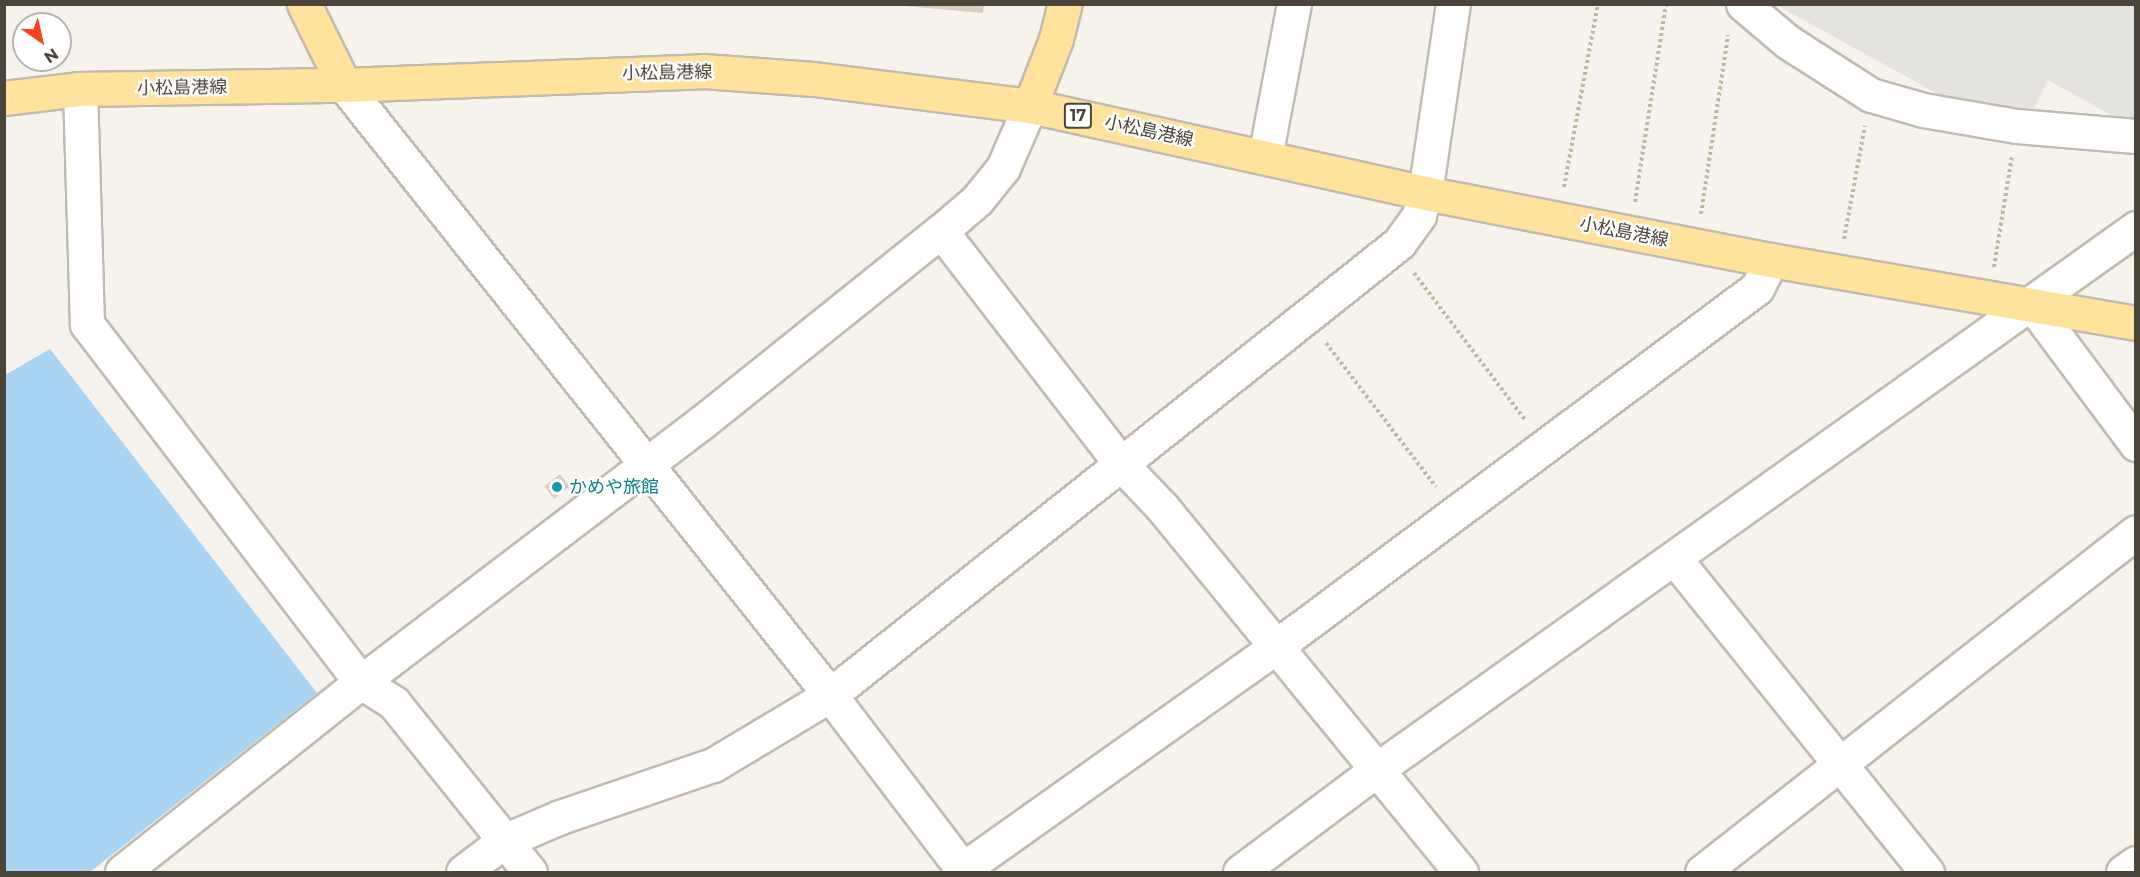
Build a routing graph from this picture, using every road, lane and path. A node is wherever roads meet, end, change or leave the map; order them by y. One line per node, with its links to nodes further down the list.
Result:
1 (304, 4): 8 (main road)
2 (1065, 4): 12 (main road)
3 (1294, 4): 15 (street)
4 (1453, 4): 16 (street)
5 (1598, 4): 17 (path)
6 (1666, 4): 20 (path)
7 (1736, 18): 10 (street); 21 (path)
8 (344, 85): 9 (main road, 小松島港線 / 17); 12 (main road, 小松島港線 / 17); 32 (street)
9 (80, 89): 11 (main road, 小松島港線 / 17); 37 (street)
10 (1871, 95): 13 (street); 24 (path)
11 (4, 98)
12 (1030, 106): 15 (main road, 小松島港線 / 17); 19 (street)
13 (2017, 126): 14 (street); 25 (path)
14 (2136, 136)
15 (1265, 157): 16 (main road, 小松島港線 / 17)
16 (1425, 193): 17 (main road, 小松島港線 / 17); 22 (street)
17 (1559, 219): 20 (main road, 小松島港線 / 17)
18 (2136, 228): 26 (street)
19 (941, 231): 31 (street); 32 (street)
20 (1630, 233): 21 (main road, 小松島港線 / 17)
21 (1697, 246): 23 (main road, 小松島港線 / 17)
22 (1391, 250): 27 (street); 29 (path)
23 (1771, 260): 24 (main road, 小松島港線 / 17); 29 (street)
24 (1838, 271): 25 (main road, 小松島港線 / 17)
25 (1989, 295): 26 (main road, 小松島港線 / 17)
26 (2031, 303): 28 (main road, 小松島港線 / 17); 30 (street); 35 (street)
27 (1307, 317): 31 (street); 33 (path)
28 (2136, 323)
29 (1544, 444): 33 (street)
30 (2136, 444)
31 (1121, 464): 36 (street); 38 (street)
32 (644, 465): 37 (street); 38 (street)
33 (1456, 514): 36 (street)
34 (2136, 532): 39 (street)
35 (1675, 559): 39 (street); 40 (street)
36 (1274, 648): 40 (street); 43 (street)
37 (361, 682): 41 (street); 44 (street)
38 (830, 695): 41 (street); 43 (street)
39 (1841, 762): 49 (street); 50 (street)
40 (1379, 768): 47 (street); 48 (street)
41 (504, 841): 45 (street); 46 (street)
42 (2136, 863): 51 (street)
43 (962, 872)
44 (122, 873)
45 (463, 873)
46 (530, 873)
47 (1240, 873)
48 (1461, 873)
49 (1702, 873)
50 (1928, 873)
51 (2123, 873)

